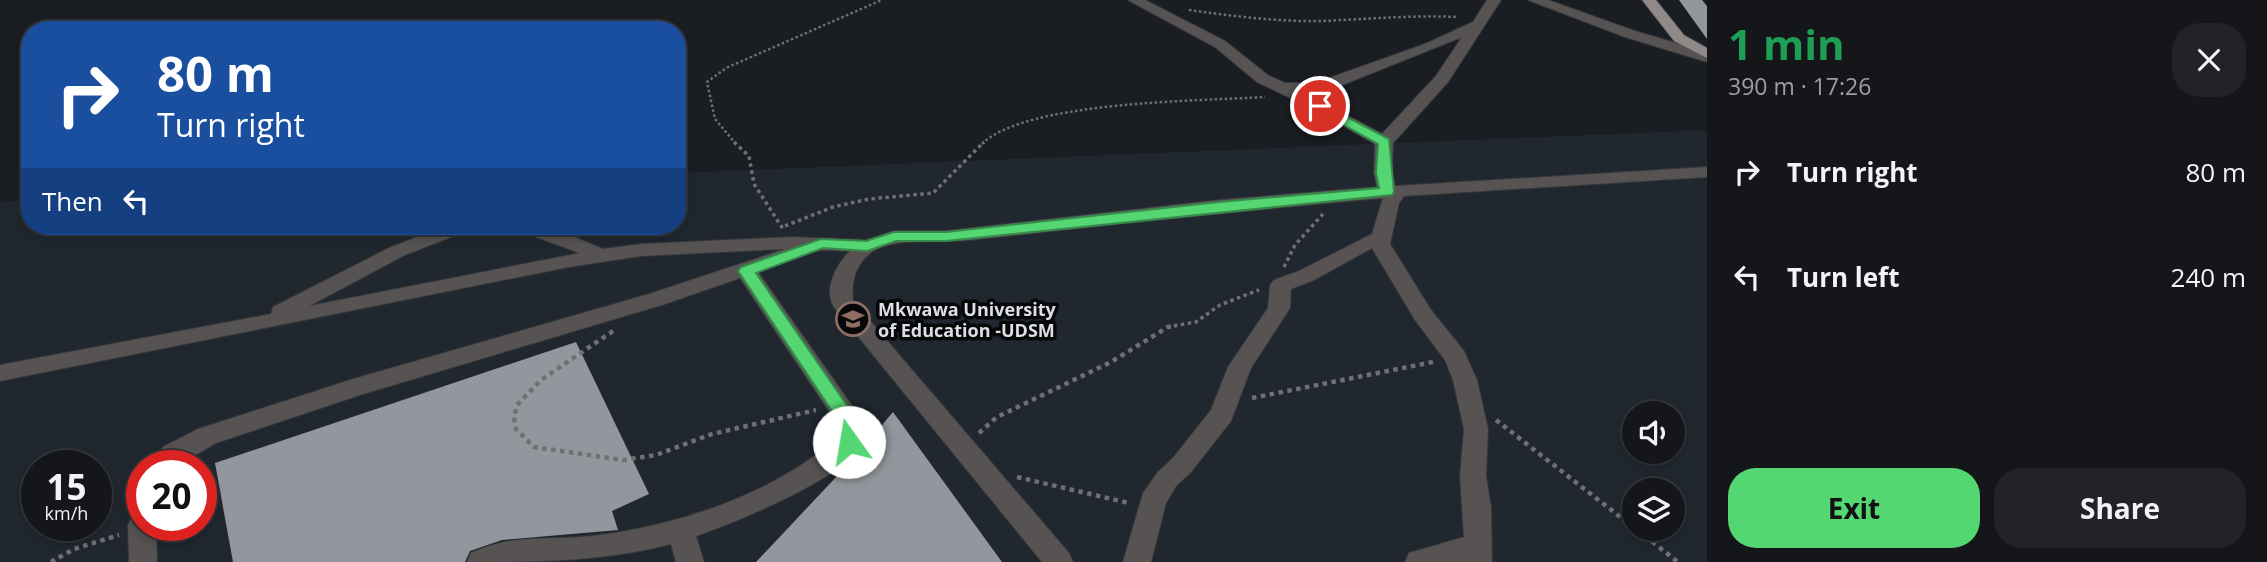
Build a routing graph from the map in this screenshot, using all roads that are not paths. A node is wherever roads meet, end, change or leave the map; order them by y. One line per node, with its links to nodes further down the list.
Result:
1 (1135, 0): 7 (street)
2 (1494, 0): 5 (street)
3 (1535, 0): 6 (street)
4 (1649, 0): 6 (main road)
5 (1480, 21): 7 (street); 8 (street)
6 (1707, 55)
7 (1284, 90): 8 (street)
8 (1384, 142): 10 (street)
9 (1707, 172): 10 (street)
10 (1393, 191): 13 (street); 15 (street)
11 (439, 235): 18 (street)
12 (547, 235): 16 (street)
13 (1380, 238): 23 (street); 28 (street)
14 (821, 244): 15 (street); 16 (street); 17 (street)
15 (867, 246): 27 (street)
16 (600, 256): 18 (street)
17 (746, 271): 20 (street); 21 (street)
18 (258, 324): 19 (street)
19 (0, 373)
20 (180, 450)
21 (681, 531): 25 (street); 26 (street)
22 (142, 541): 24 (street)
23 (1477, 553): 29 (street)
24 (143, 562)
25 (481, 562)
26 (690, 562)
27 (1059, 562)
28 (1138, 562)
29 (1419, 562)

